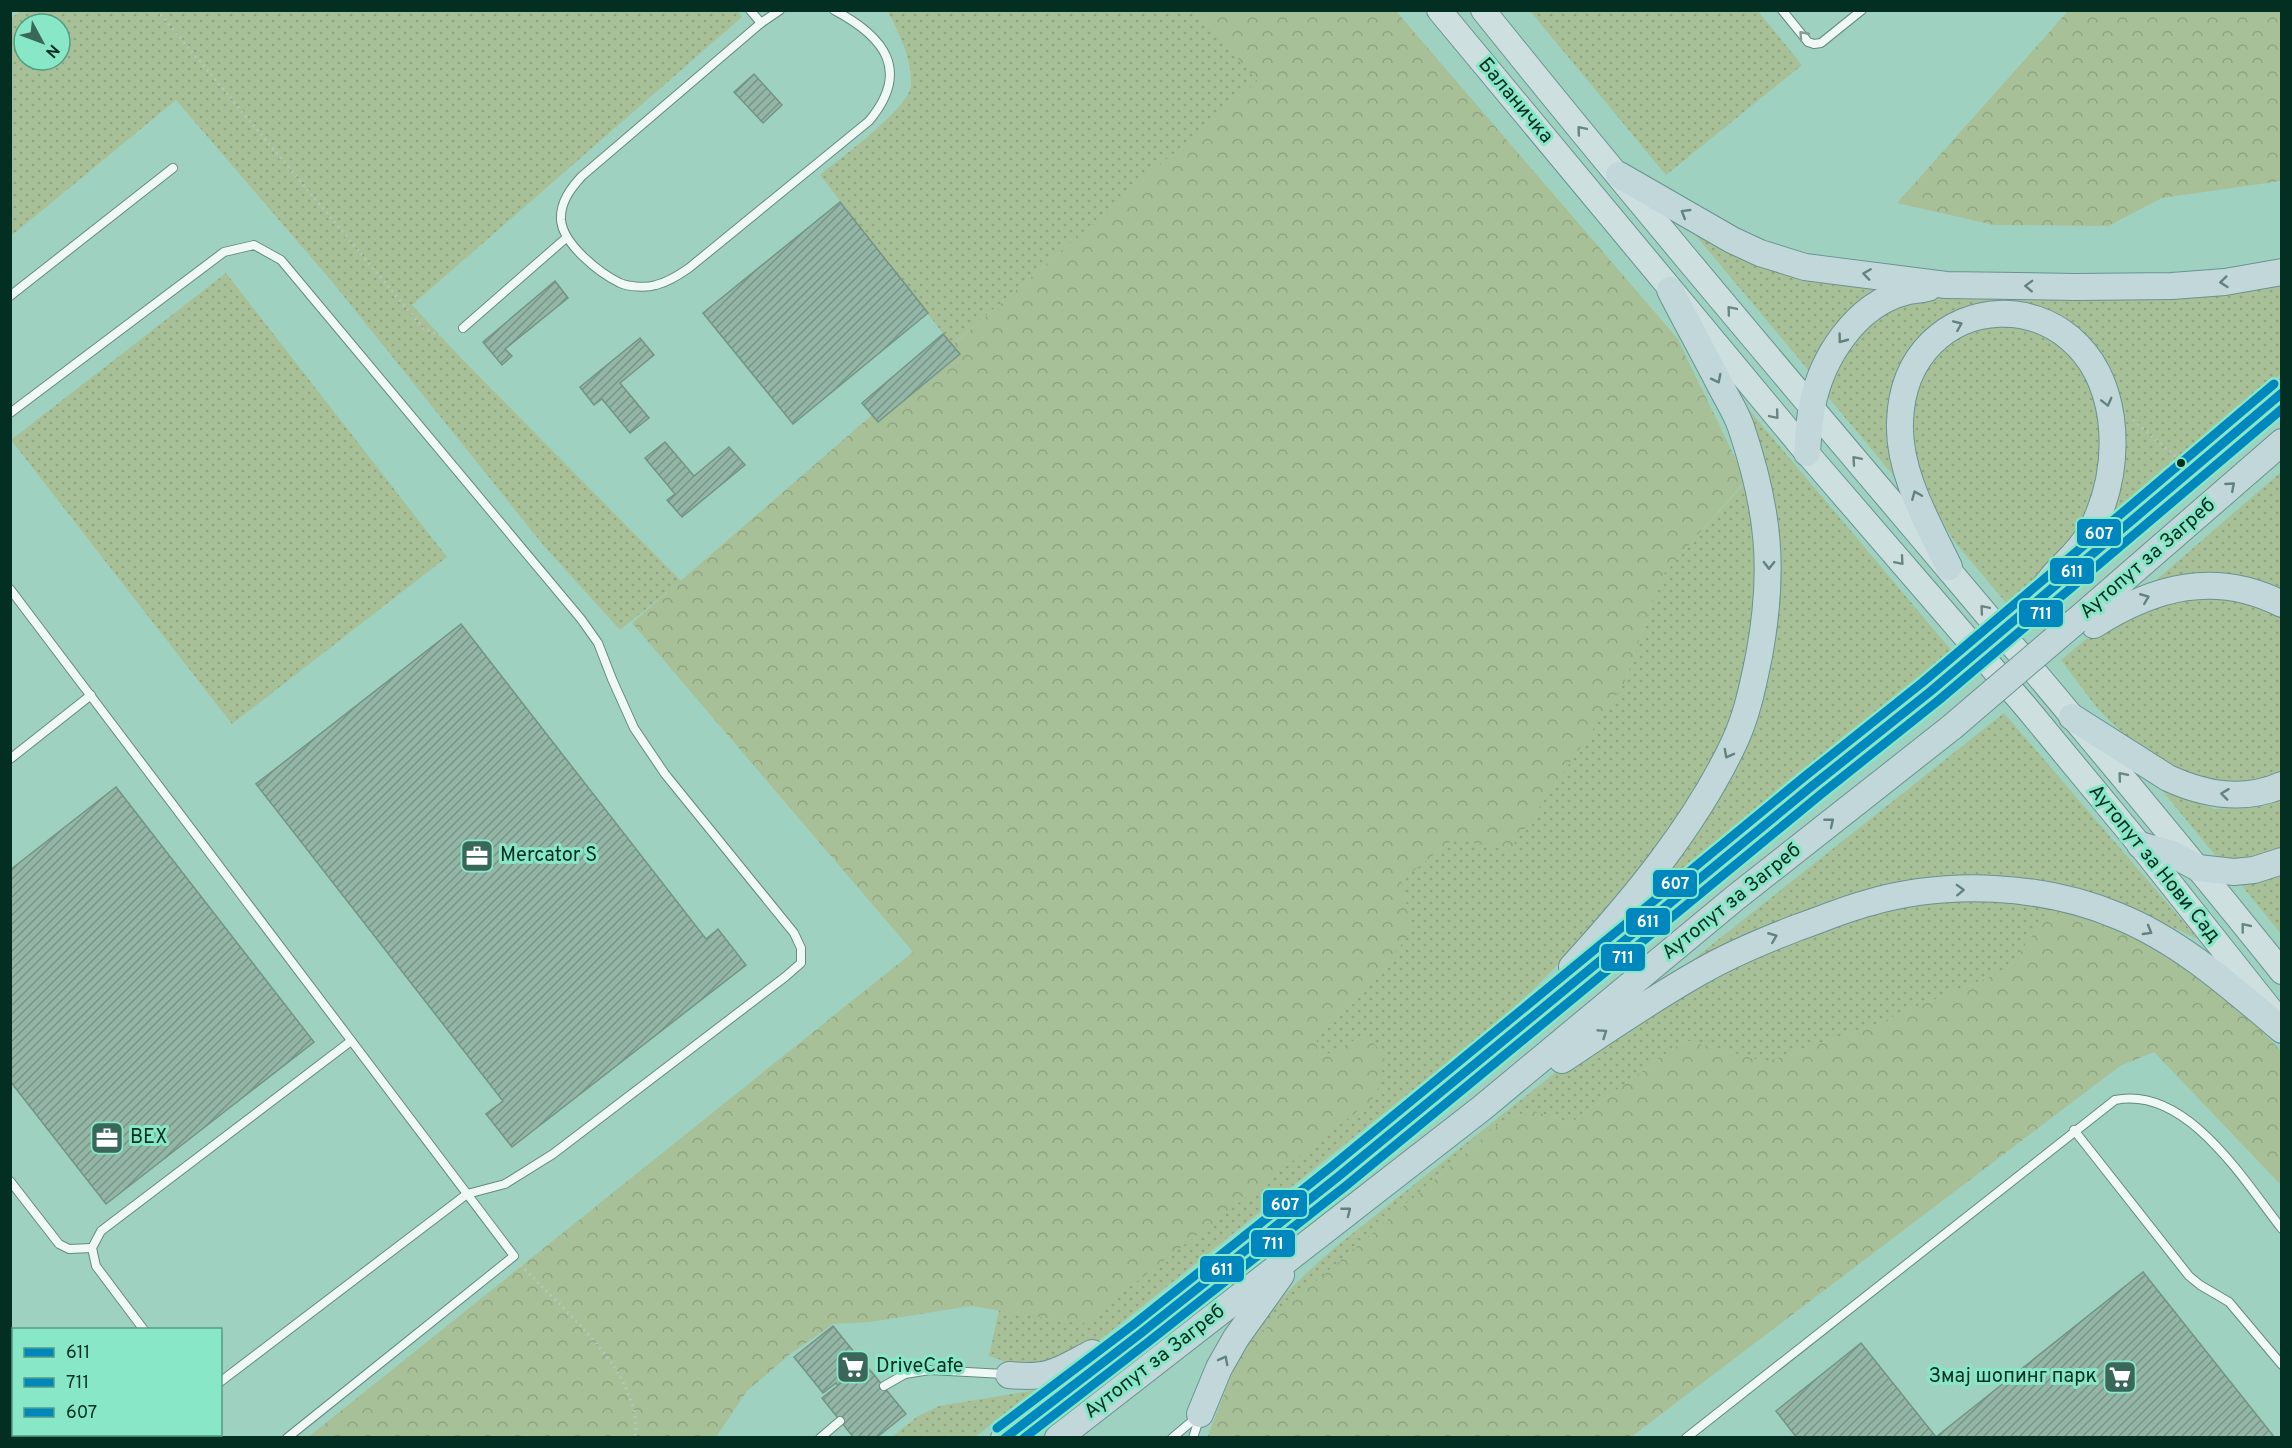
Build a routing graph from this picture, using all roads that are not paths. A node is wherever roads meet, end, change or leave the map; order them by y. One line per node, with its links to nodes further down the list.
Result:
1 (750, 10): 8 (lane)
2 (780, 10): 8 (lane)
3 (834, 10): 13 (lane)
4 (1439, 10): 10 (main road, Баланичка)
5 (1484, 10): 9 (main road, Баланичка)
6 (1782, 10): 7 (lane, one-way to 6)
7 (1862, 10)
8 (761, 23): 13 (lane)
9 (1534, 74): 10 (main road); 12 (main road, Баланичка, one-way to 9)
10 (1509, 94): 16 (main road, Баланичка)
11 (173, 168): 17 (lane)
12 (1619, 175): 15 (highway, one-way to 12); 20 (main road, Баланичка, one-way to 12)
13 (566, 238): 18 (lane)
14 (2282, 272): 15 (highway, one-way to 15)
15 (1946, 285): 20 (highway, one-way to 20)
16 (1670, 290): 23 (main road, Баланичка, one-way to 23); 39 (highway, one-way to 39)
17 (10, 296)
18 (463, 328)
19 (2282, 393): 27 (highway, Аутопут за Загреб)
20 (1811, 407): 23 (highway); 24 (main road, Аутопут за Нови Сад, one-way to 20)
21 (10, 413): 44 (lane)
22 (2282, 442): 28 (highway, Аутопут за Загреб, one-way to 22)
23 (1807, 453): 33 (main road, Аутопут за Нови Сад, one-way to 33)
24 (1949, 567): 27 (highway, one-way to 27); 30 (main road, Аутопут за Нови Сад, one-way to 24)
25 (10, 589): 29 (lane)
26 (2282, 604): 28 (highway, one-way to 26)
27 (2020, 617): 39 (highway, Аутопут за Загреб, bridge)
28 (2085, 623): 41 (highway, Аутопут за Загреб, one-way to 28, bridge)
29 (90, 695): 31 (lane); 40 (lane)
30 (2072, 717): 32 (highway, one-way to 30); 35 (main road, Аутопут за Нови Сад, one-way to 30)
31 (10, 759)
32 (2282, 786)
33 (2140, 845): 35 (highway); 37 (main road, Аутопут за Нови Сад)
34 (2282, 861): 35 (highway)
35 (2198, 868): 36 (main road, Аутопут за Нови Сад, one-way to 35)
36 (2282, 972)
37 (2282, 1023)
38 (2282, 1030): 41 (highway, one-way to 38)
39 (1514, 1032): 49 (highway, Аутопут за Загреб)
40 (351, 1041): 44 (lane); 46 (lane)
41 (1482, 1107): 47 (highway, Аутопут за Загреб, one-way to 41)
42 (2074, 1130): 45 (lane); 50 (lane); 61 (lane)
43 (10, 1181): 46 (lane)
44 (467, 1194): 52 (lane); 56 (lane)
45 (2282, 1230)
46 (92, 1248): 48 (lane)
47 (1301, 1248): 55 (highway, one-way to 47); 59 (highway, Аутопут за Загреб)
48 (143, 1328)
49 (1140, 1334): 51 (highway); 58 (highway, Аутопут за Загреб)
50 (2282, 1365)
51 (1009, 1375): 53 (lane)
52 (222, 1380)
53 (884, 1386)
54 (840, 1421): 57 (lane)
55 (1197, 1426): 60 (lane)
56 (287, 1437)
57 (820, 1437)
58 (1004, 1437)
59 (1058, 1437)
60 (1173, 1437)
61 (1686, 1437)

